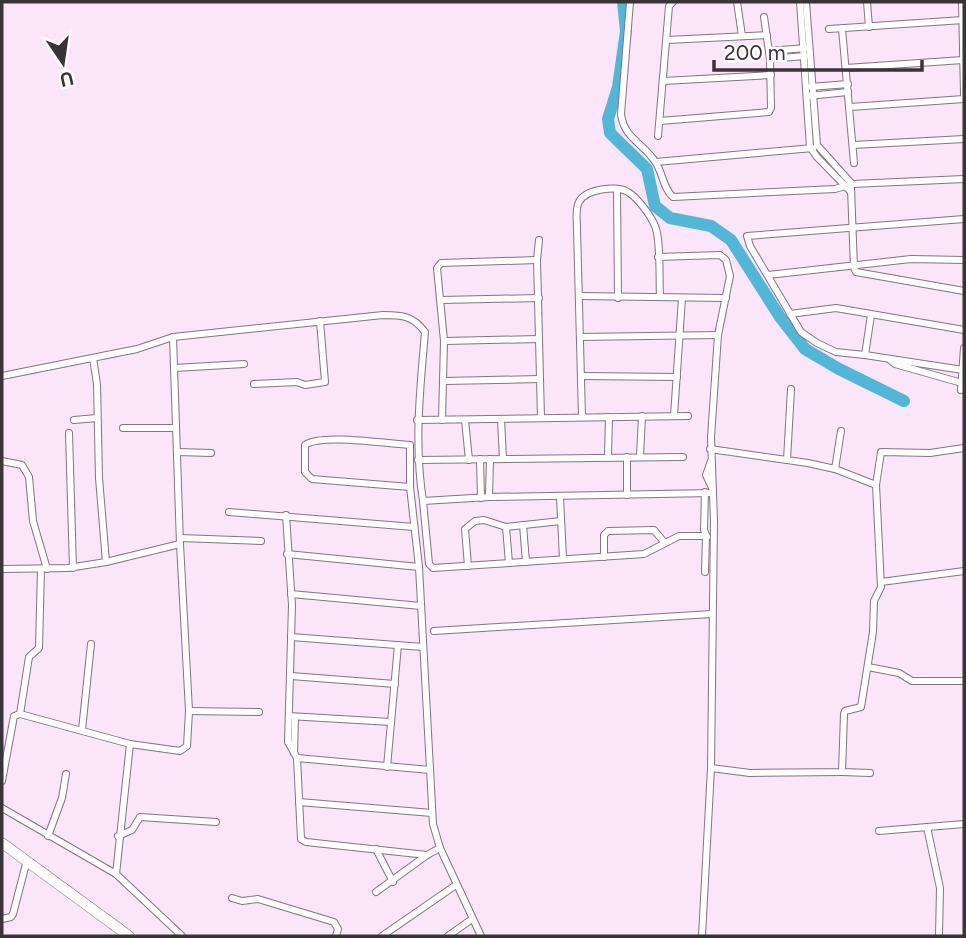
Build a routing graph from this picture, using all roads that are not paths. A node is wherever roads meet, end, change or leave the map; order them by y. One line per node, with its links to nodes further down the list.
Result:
1 (630, 2): 32 (street)
2 (673, 2): 15 (street)
3 (737, 2): 14 (street)
4 (800, 2): 16 (street)
5 (806, 2): 16 (street)
6 (867, 2): 10 (street)
7 (962, 2): 9 (street)
8 (764, 17): 13 (street)
9 (963, 20): 10 (street); 18 (street)
10 (869, 27): 12 (street)
11 (830, 29): 12 (street)
12 (842, 29): 19 (street)
13 (767, 35): 14 (street); 17 (street)
14 (741, 36): 15 (street)
15 (667, 40): 21 (street)
16 (806, 52): 17 (street); 22 (street)
17 (770, 55): 20 (street)
18 (962, 60): 19 (street); 25 (street)
19 (846, 68): 23 (street)
20 (771, 75): 21 (street); 27 (street)
21 (663, 81): 27 (street)
22 (808, 86): 23 (street); 24 (street)
23 (848, 88): 24 (street); 26 (street)
24 (809, 96): 31 (street)
25 (964, 97): 26 (street)
26 (850, 107): 30 (street)
27 (660, 121): 28 (street)
28 (659, 136)
29 (964, 139): 30 (street)
30 (853, 145): 33 (street)
31 (815, 148): 32 (street); 35 (street)
32 (656, 162): 35 (street)
33 (854, 163)
34 (964, 178): 35 (street); 37 (street)
35 (849, 187): 39 (street)
36 (617, 190): 41 (street); 47 (street); 50 (street)
37 (964, 190)
38 (964, 219): 39 (street)
39 (852, 226): 44 (street); 45 (street)
40 (539, 240): 42 (street)
41 (658, 257): 48 (street); 52 (street)
42 (537, 260): 49 (street); 53 (street)
43 (964, 260): 44 (street)
44 (854, 266): 45 (street); 46 (street)
45 (768, 275): 54 (street)
46 (964, 291)
47 (579, 296): 50 (street); 61 (street)
48 (660, 297): 50 (street); 51 (street)
49 (539, 298): 53 (street); 62 (street)
50 (618, 298)
51 (682, 298): 52 (street); 58 (street)
52 (726, 298): 59 (street)
53 (441, 300): 63 (street)
54 (790, 314): 55 (street); 65 (street)
55 (871, 315): 57 (street); 65 (street)
56 (320, 321): 60 (street); 76 (street); 87 (street)
57 (964, 330)
58 (679, 335): 59 (street); 61 (street); 73 (street)
59 (718, 335): 94 (street)
60 (173, 337): 66 (street); 69 (street)
61 (580, 337): 72 (street)
62 (539, 339): 63 (street); 74 (street)
63 (444, 341): 75 (street)
64 (964, 348): 70 (street)
65 (865, 355): 67 (street)
66 (93, 358): 71 (street); 83 (street)
67 (888, 359): 70 (street); 70 (street)
68 (244, 364): 69 (street)
69 (174, 368): 91 (street)
70 (962, 370)
71 (2, 376)
72 (580, 376): 73 (street); 81 (street)
73 (677, 377): 79 (street)
74 (540, 379): 75 (street); 84 (street)
75 (444, 381): 88 (street)
76 (254, 384)
77 (791, 389): 107 (street)
78 (642, 416): 79 (street); 82 (street); 99 (street)
79 (674, 416): 80 (street)
80 (688, 416)
81 (582, 417): 82 (street); 84 (street)
82 (609, 417): 98 (street)
83 (97, 418): 86 (street); 133 (street)
84 (541, 418): 85 (street)
85 (501, 419): 89 (street); 104 (street)
86 (74, 420)
87 (417, 420): 88 (street); 105 (street)
88 (442, 420): 89 (street)
89 (465, 420): 106 (street)
90 (123, 428): 91 (street)
91 (176, 428): 96 (street)
92 (841, 431): 109 (street)
93 (69, 433): 138 (street)
94 (710, 449): 107 (street); 113 (street)
95 (964, 449): 110 (street)
96 (177, 452): 97 (street); 126 (street)
97 (211, 453)
98 (608, 456): 100 (street); 104 (street)
99 (640, 456): 100 (street); 101 (street)
100 (627, 457): 114 (street)
101 (683, 457)
102 (480, 459): 103 (street); 106 (street); 117 (street)
103 (490, 459): 104 (street); 115 (street)
104 (503, 459)
105 (418, 460): 106 (street); 118 (street)
106 (469, 460)
107 (787, 460): 109 (street)
108 (2, 461): 140 (street)
109 (839, 471): 110 (street)
110 (876, 485): 143 (street)
111 (410, 487): 111 (street); 123 (street)
112 (705, 492): 113 (street); 114 (street); 125 (street)
113 (714, 493): 129 (street)
114 (628, 495): 116 (street)
115 (489, 497): 116 (street); 117 (street)
116 (560, 497): 121 (street)
117 (481, 498): 118 (street)
118 (423, 501): 136 (street)
119 (229, 512): 120 (street)
120 (286, 515): 123 (street); 130 (street)
121 (561, 521): 122 (street); 132 (street)
122 (523, 525): 124 (street); 134 (street)
123 (414, 527): 137 (street)
124 (506, 527): 135 (street); 136 (street)
125 (706, 536): 128 (street); 129 (street); 142 (street)
126 (180, 541): 127 (street); 133 (street); 156 (street)
127 (261, 541)
128 (664, 542): 131 (street); 131 (street)
129 (714, 542): 146 (street)
130 (287, 554): 137 (street); 144 (street)
131 (604, 557): 132 (street)
132 (563, 559): 134 (street)
133 (106, 562): 138 (street)
134 (526, 562): 135 (street)
135 (509, 563): 136 (street)
136 (468, 566)
137 (419, 567): 145 (street)
138 (73, 568): 140 (street)
139 (2, 569): 140 (street)
140 (44, 569): 158 (street)
141 (964, 571): 143 (street)
142 (705, 572)
143 (880, 587): 152 (street)
144 (291, 594): 145 (street); 148 (street)
145 (421, 606): 151 (street)
146 (712, 614): 147 (street); 165 (street)
147 (434, 631)
148 (291, 637): 150 (street); 153 (street)
149 (91, 644): 161 (street)
150 (398, 645): 151 (street); 155 (street)
151 (423, 648): 166 (street)
152 (868, 667): 154 (street); 167 (street)
153 (291, 676): 155 (street); 159 (street)
154 (964, 681)
155 (395, 684): 160 (street)
156 (189, 711): 157 (street); 162 (street)
157 (259, 712)
158 (20, 714): 161 (street); 170 (street)
159 (292, 717): 160 (street); 163 (street)
160 (391, 722): 164 (street)
161 (82, 730): 162 (street)
162 (130, 744): 179 (street)
163 (295, 756): 164 (street); 171 (street)
164 (387, 767): 166 (street)
165 (710, 768): 167 (street); 198 (street)
166 (430, 770): 173 (street)
167 (842, 772): 168 (street)
168 (870, 773)
169 (66, 774): 178 (street)
170 (2, 780)
171 (299, 802): 173 (street); 182 (street)
172 (2, 808): 178 (street)
173 (432, 813): 181 (street)
174 (216, 822): 179 (street)
175 (964, 824): 176 (street)
176 (927, 827): 177 (street); 199 (street)
177 (879, 831)
178 (48, 836): 185 (street)
179 (118, 836): 185 (street)
180 (2, 843): 184 (main road)
181 (440, 848): 183 (street); 187 (street)
182 (376, 849): 183 (street); 186 (street)
183 (427, 855): 186 (street)
184 (27, 860): 190 (street); 192 (main road)
185 (116, 874): 193 (street)
186 (393, 882): 188 (street)
187 (456, 885): 191 (street); 195 (street)
188 (376, 892)
189 (232, 898): 194 (street)
190 (2, 919)
191 (472, 919): 196 (street); 197 (street)
192 (129, 936)
193 (182, 936)
194 (336, 936)
195 (382, 936)
196 (448, 936)
197 (481, 936)
198 (702, 936)
199 (939, 936)

